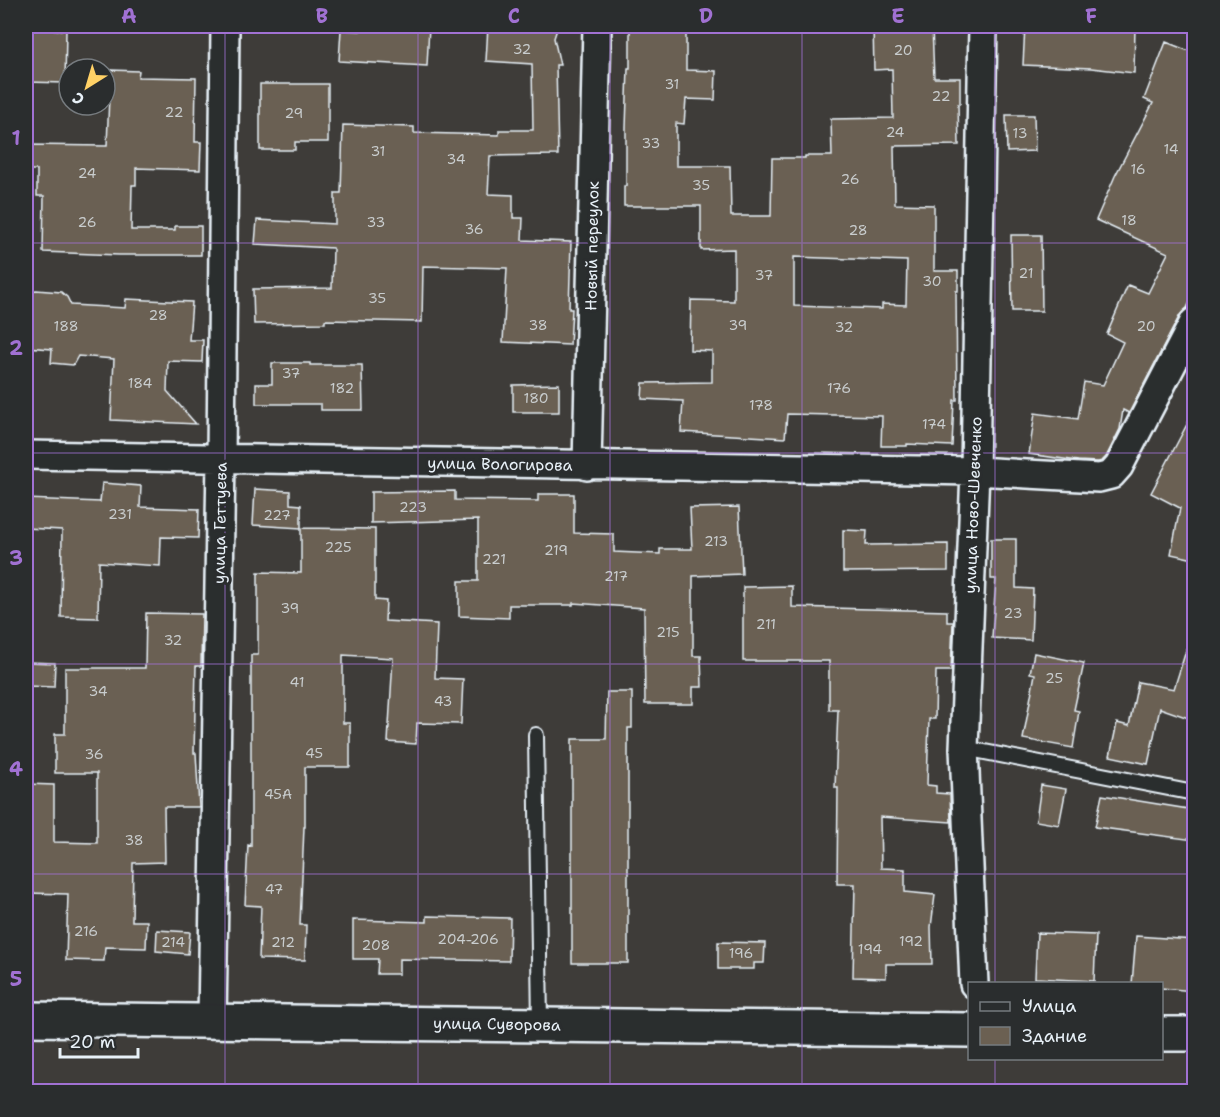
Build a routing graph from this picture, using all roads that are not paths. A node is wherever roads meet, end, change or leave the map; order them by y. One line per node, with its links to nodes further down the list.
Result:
1 (225, 26): 6 (street, улица Геттуева)
2 (597, 26): 7 (street, Новый переулок)
3 (983, 26): 8 (street, улица Ново-Шевченко)
4 (1194, 322): 8 (street, улица Вологирова)
5 (26, 455): 6 (street, улица Вологирова)
6 (220, 459): 7 (street, улица Вологирова); 14 (street, улица Геттуева)
7 (587, 465): 8 (street, улица Вологирова)
8 (975, 471): 10 (street, улица Ново-Шевченко)
9 (536, 735): 15 (lane)
10 (964, 748): 11 (lane); 12 (street, улица Ново-Шевченко)
11 (1194, 793)
12 (974, 982)
13 (26, 1019): 14 (street, улица Суворова)
14 (212, 1021): 15 (street, улица Суворова)
15 (540, 1025): 16 (street, улица Суворова)
16 (968, 1030)
17 (1163, 1034): 18 (street)
18 (1194, 1034)

